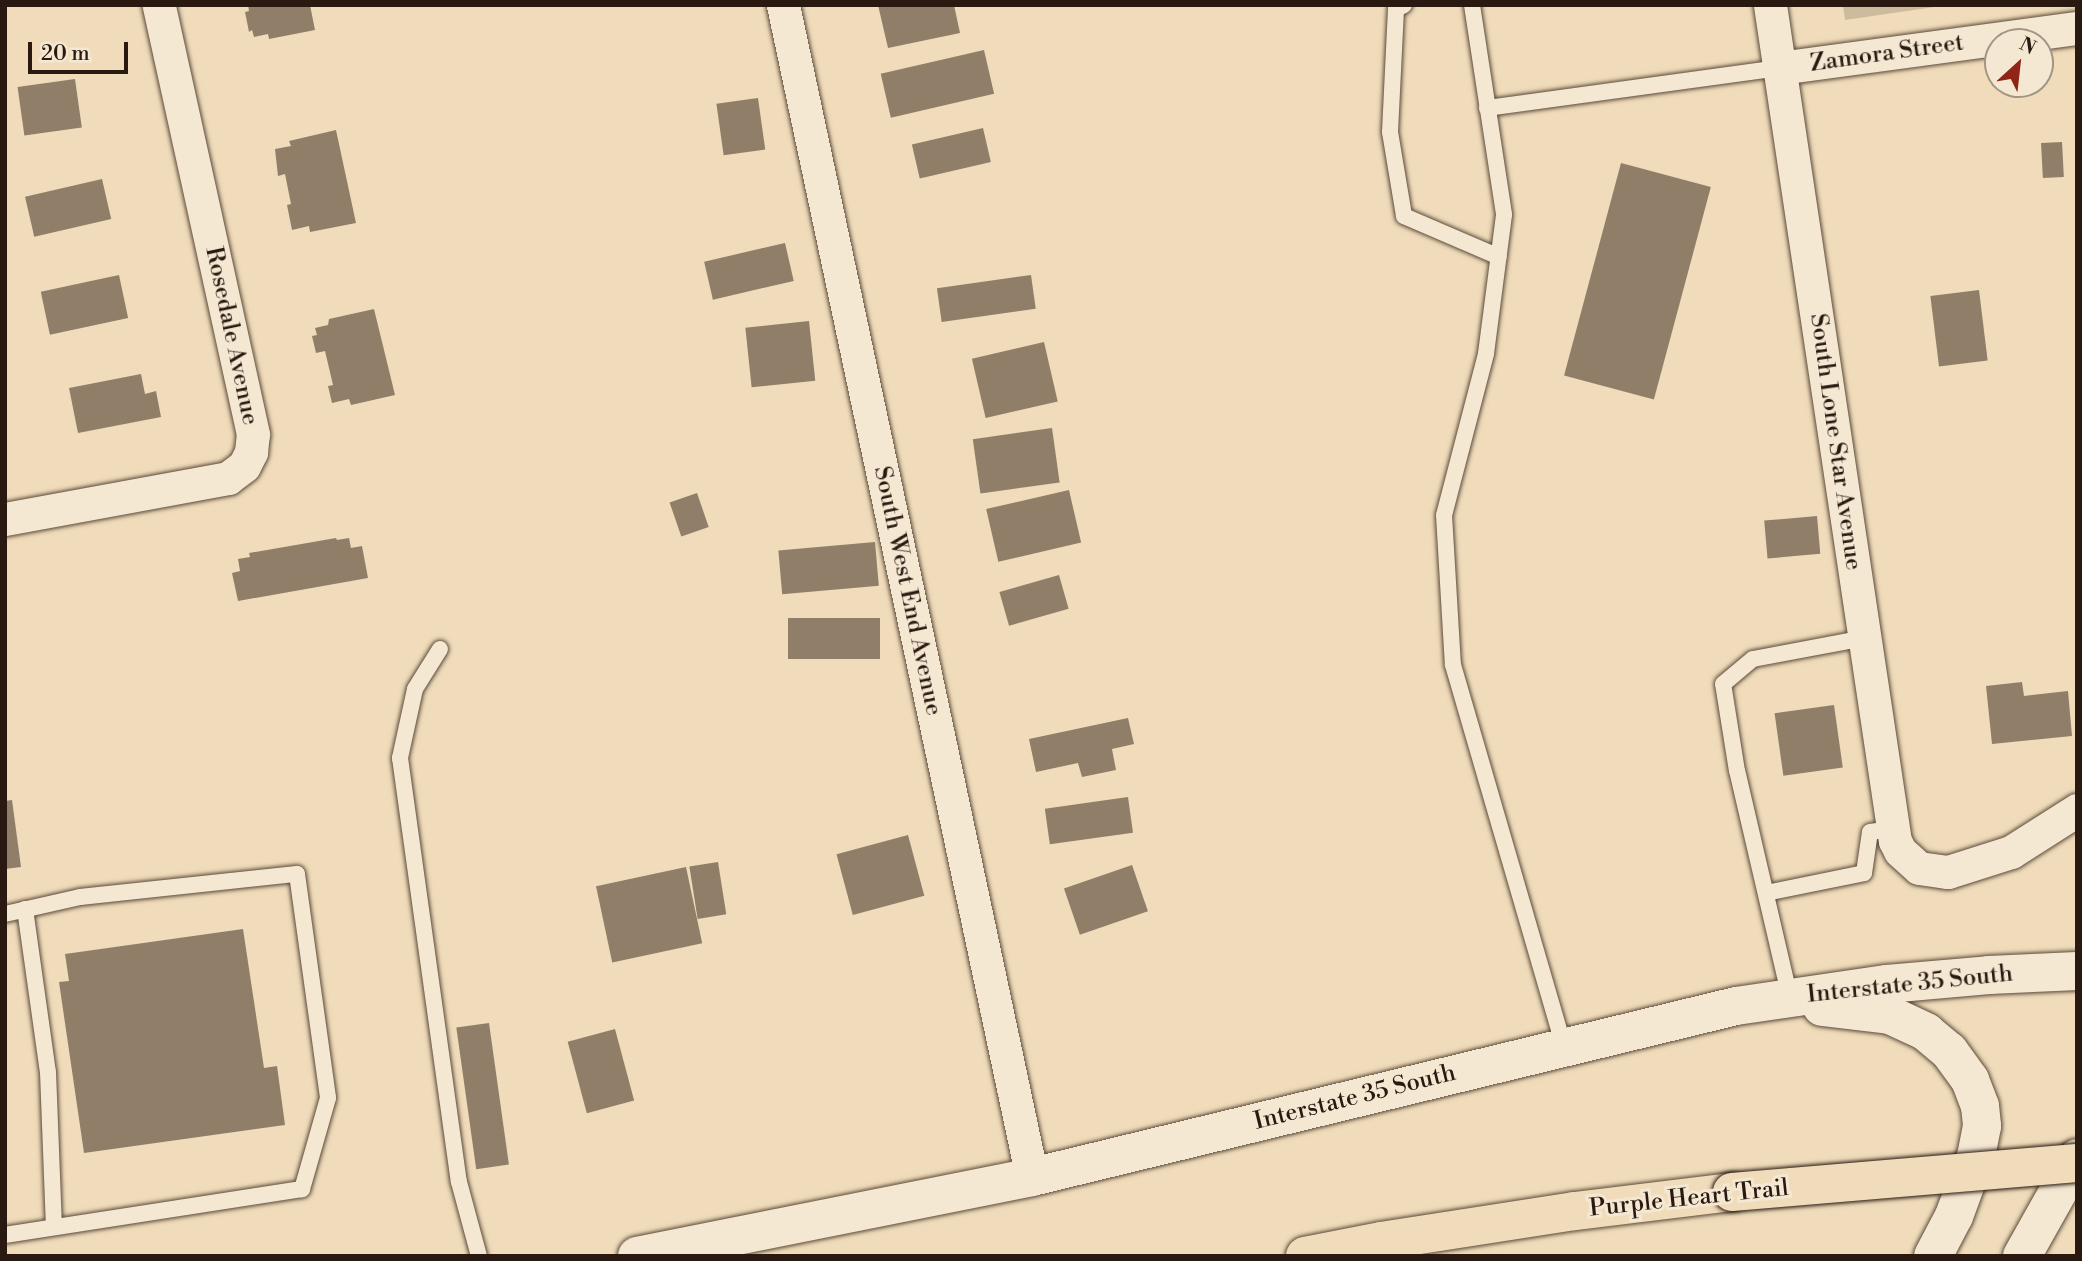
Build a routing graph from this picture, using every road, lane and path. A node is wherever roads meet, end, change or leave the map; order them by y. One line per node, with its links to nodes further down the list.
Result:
1 (159, 5): 10 (street, Rosedale Avenue)
2 (783, 5): 24 (street, South West End Avenue)
3 (1404, 5): 9 (lane)
4 (1472, 5): 8 (lane)
5 (1770, 5): 7 (street, South Lone Star Avenue)
6 (2077, 28): 7 (street, Zamora Street)
7 (1780, 68): 8 (lane); 11 (street, South Lone Star Avenue)
8 (1487, 108): 9 (lane)
9 (1499, 257): 21 (lane)
10 (5, 519)
11 (1864, 638): 14 (street, South Lone Star Avenue); 15 (lane)
12 (440, 649): 27 (lane)
13 (2077, 810): 14 (street, South Lone Star Avenue)
14 (1892, 829): 15 (lane)
15 (1766, 893): 19 (lane)
16 (25, 909): 17 (lane); 25 (lane); 25 (lane)
17 (5, 914)
18 (2077, 971): 19 (main road, Interstate 35 South)
19 (1790, 998): 20 (main road, Interstate 35 South)
20 (1736, 1006): 21 (main road, Interstate 35 South); 30 (main road)
21 (1564, 1048): 24 (main road, Interstate 35 South)
22 (2077, 1158): 31 (main road)
23 (2077, 1163): 29 (highway, Purple Heart Trail, bridge)
24 (1032, 1177): 28 (main road, Interstate 35 South)
25 (54, 1226): 26 (lane)
26 (5, 1235)
27 (479, 1256)
28 (637, 1256)
29 (1305, 1256)
30 (1933, 1256)
31 (2022, 1256)

